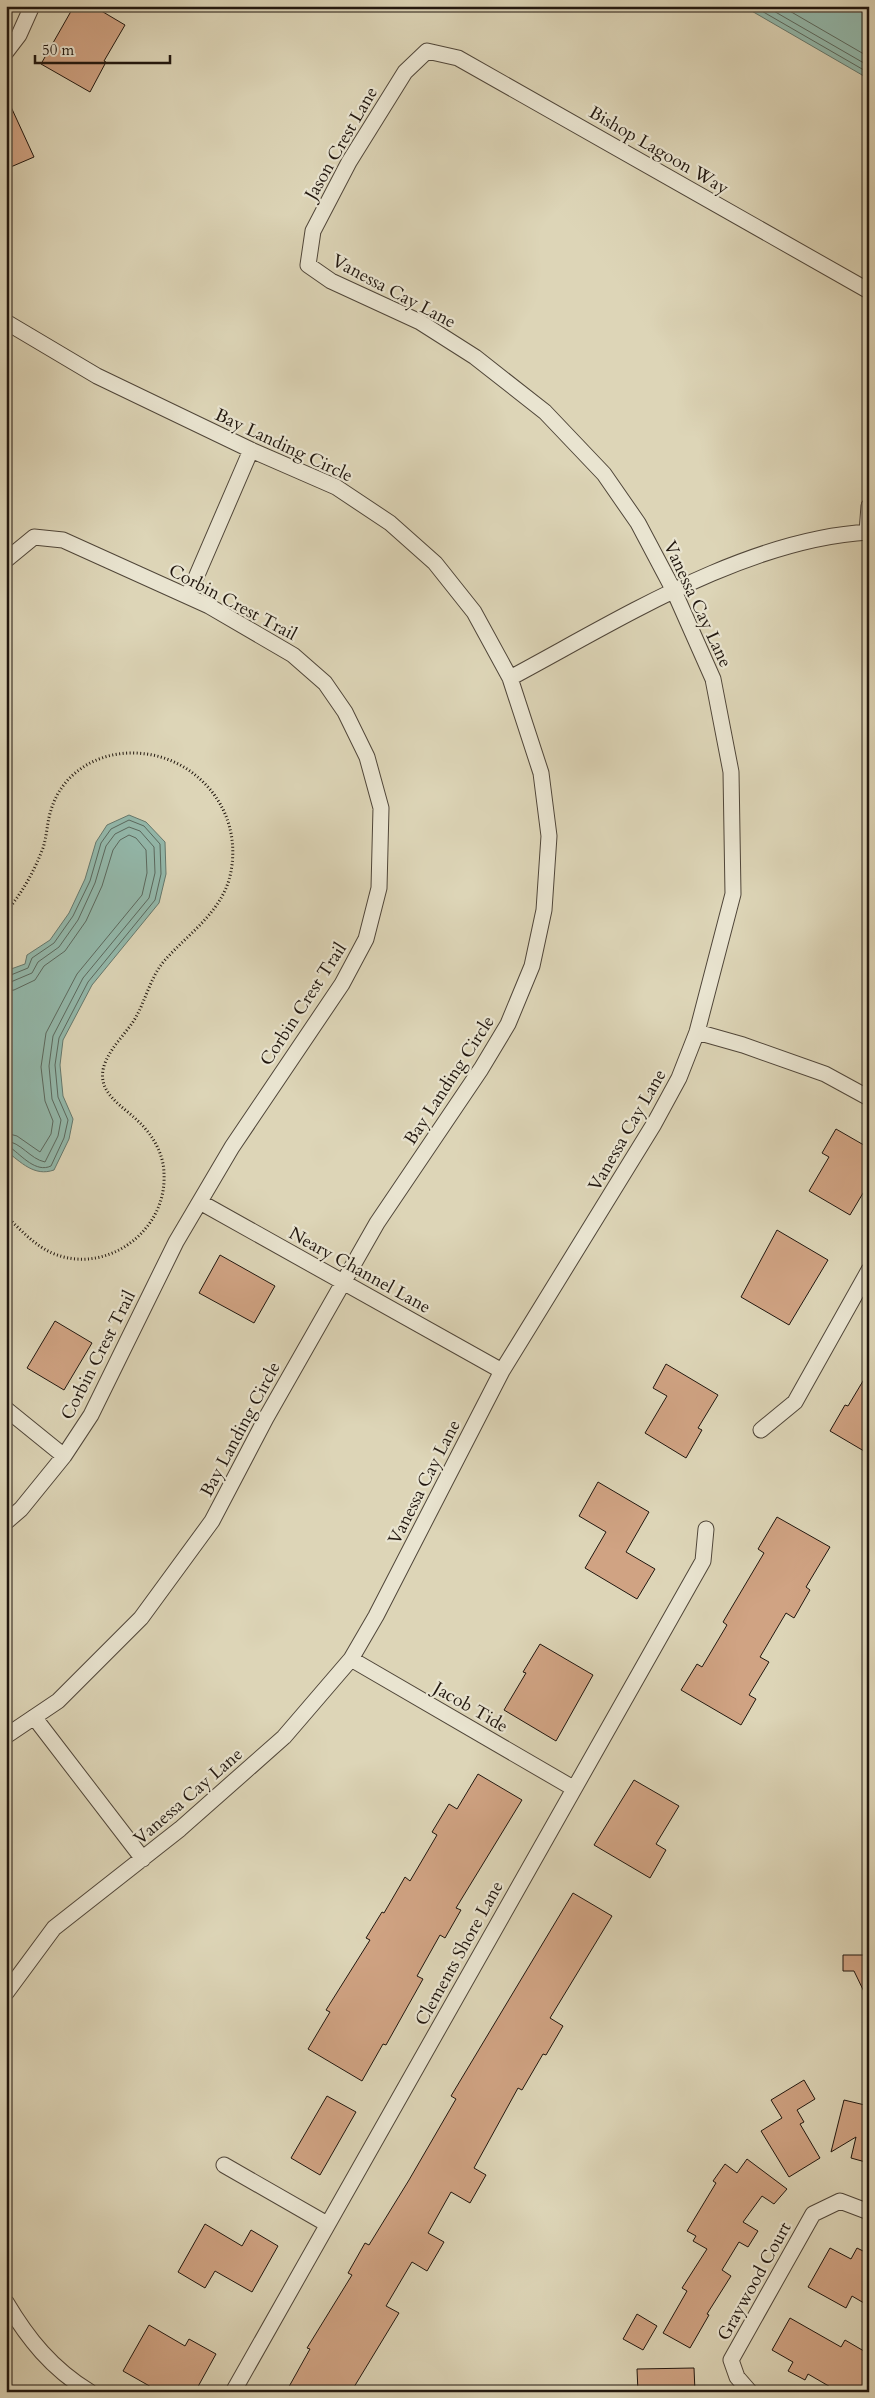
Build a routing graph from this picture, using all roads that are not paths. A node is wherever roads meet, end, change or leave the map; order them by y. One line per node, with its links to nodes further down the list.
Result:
1 (32, 6): 3 (street)
2 (428, 50): 4 (street, Jason Crest Lane); 5 (street, Bishop Lagoon Way)
3 (6, 52)
4 (308, 265): 11 (street, Vanessa Cay Lane)
5 (869, 291)
6 (6, 322): 7 (street, Bay Landing Circle)
7 (250, 450): 12 (street); 13 (street, Bay Landing Circle)
8 (869, 506): 9 (street)
9 (868, 532): 11 (street)
10 (6, 560): 12 (street, Corbin Crest Trail)
11 (674, 591): 13 (street); 14 (street, Vanessa Cay Lane)
12 (188, 596): 16 (street, Corbin Crest Trail)
13 (510, 678): 18 (street, Bay Landing Circle)
14 (697, 1032): 15 (street); 19 (street, Vanessa Cay Lane)
15 (869, 1098)
16 (200, 1202): 18 (street, Neary Channel Lane); 22 (street, Corbin Crest Trail)
17 (869, 1270): 21 (street)
18 (343, 1282): 19 (street, Neary Channel Lane); 26 (street, Bay Landing Circle)
19 (502, 1371): 25 (street, Vanessa Cay Lane)
20 (6, 1409): 22 (street)
21 (761, 1430)
22 (64, 1456): 23 (street, Corbin Crest Trail)
23 (6, 1522)
24 (706, 1529): 28 (street, Clements Shore Lane)
25 (351, 1659): 28 (street, Jacob Tide); 29 (street, Vanessa Cay Lane)
26 (34, 1717): 27 (street, Bay Landing Circle); 29 (street)
27 (6, 1736)
28 (574, 1788): 33 (street, Clements Shore Lane)
29 (143, 1859): 30 (street, Vanessa Cay Lane)
30 (6, 1993)
31 (224, 2165): 33 (street)
32 (869, 2212): 37 (street, Graywood Court)
33 (327, 2224): 36 (street, Clements Shore Lane)
34 (6, 2302): 35 (street)
35 (90, 2392)
36 (232, 2392)
37 (750, 2392)

